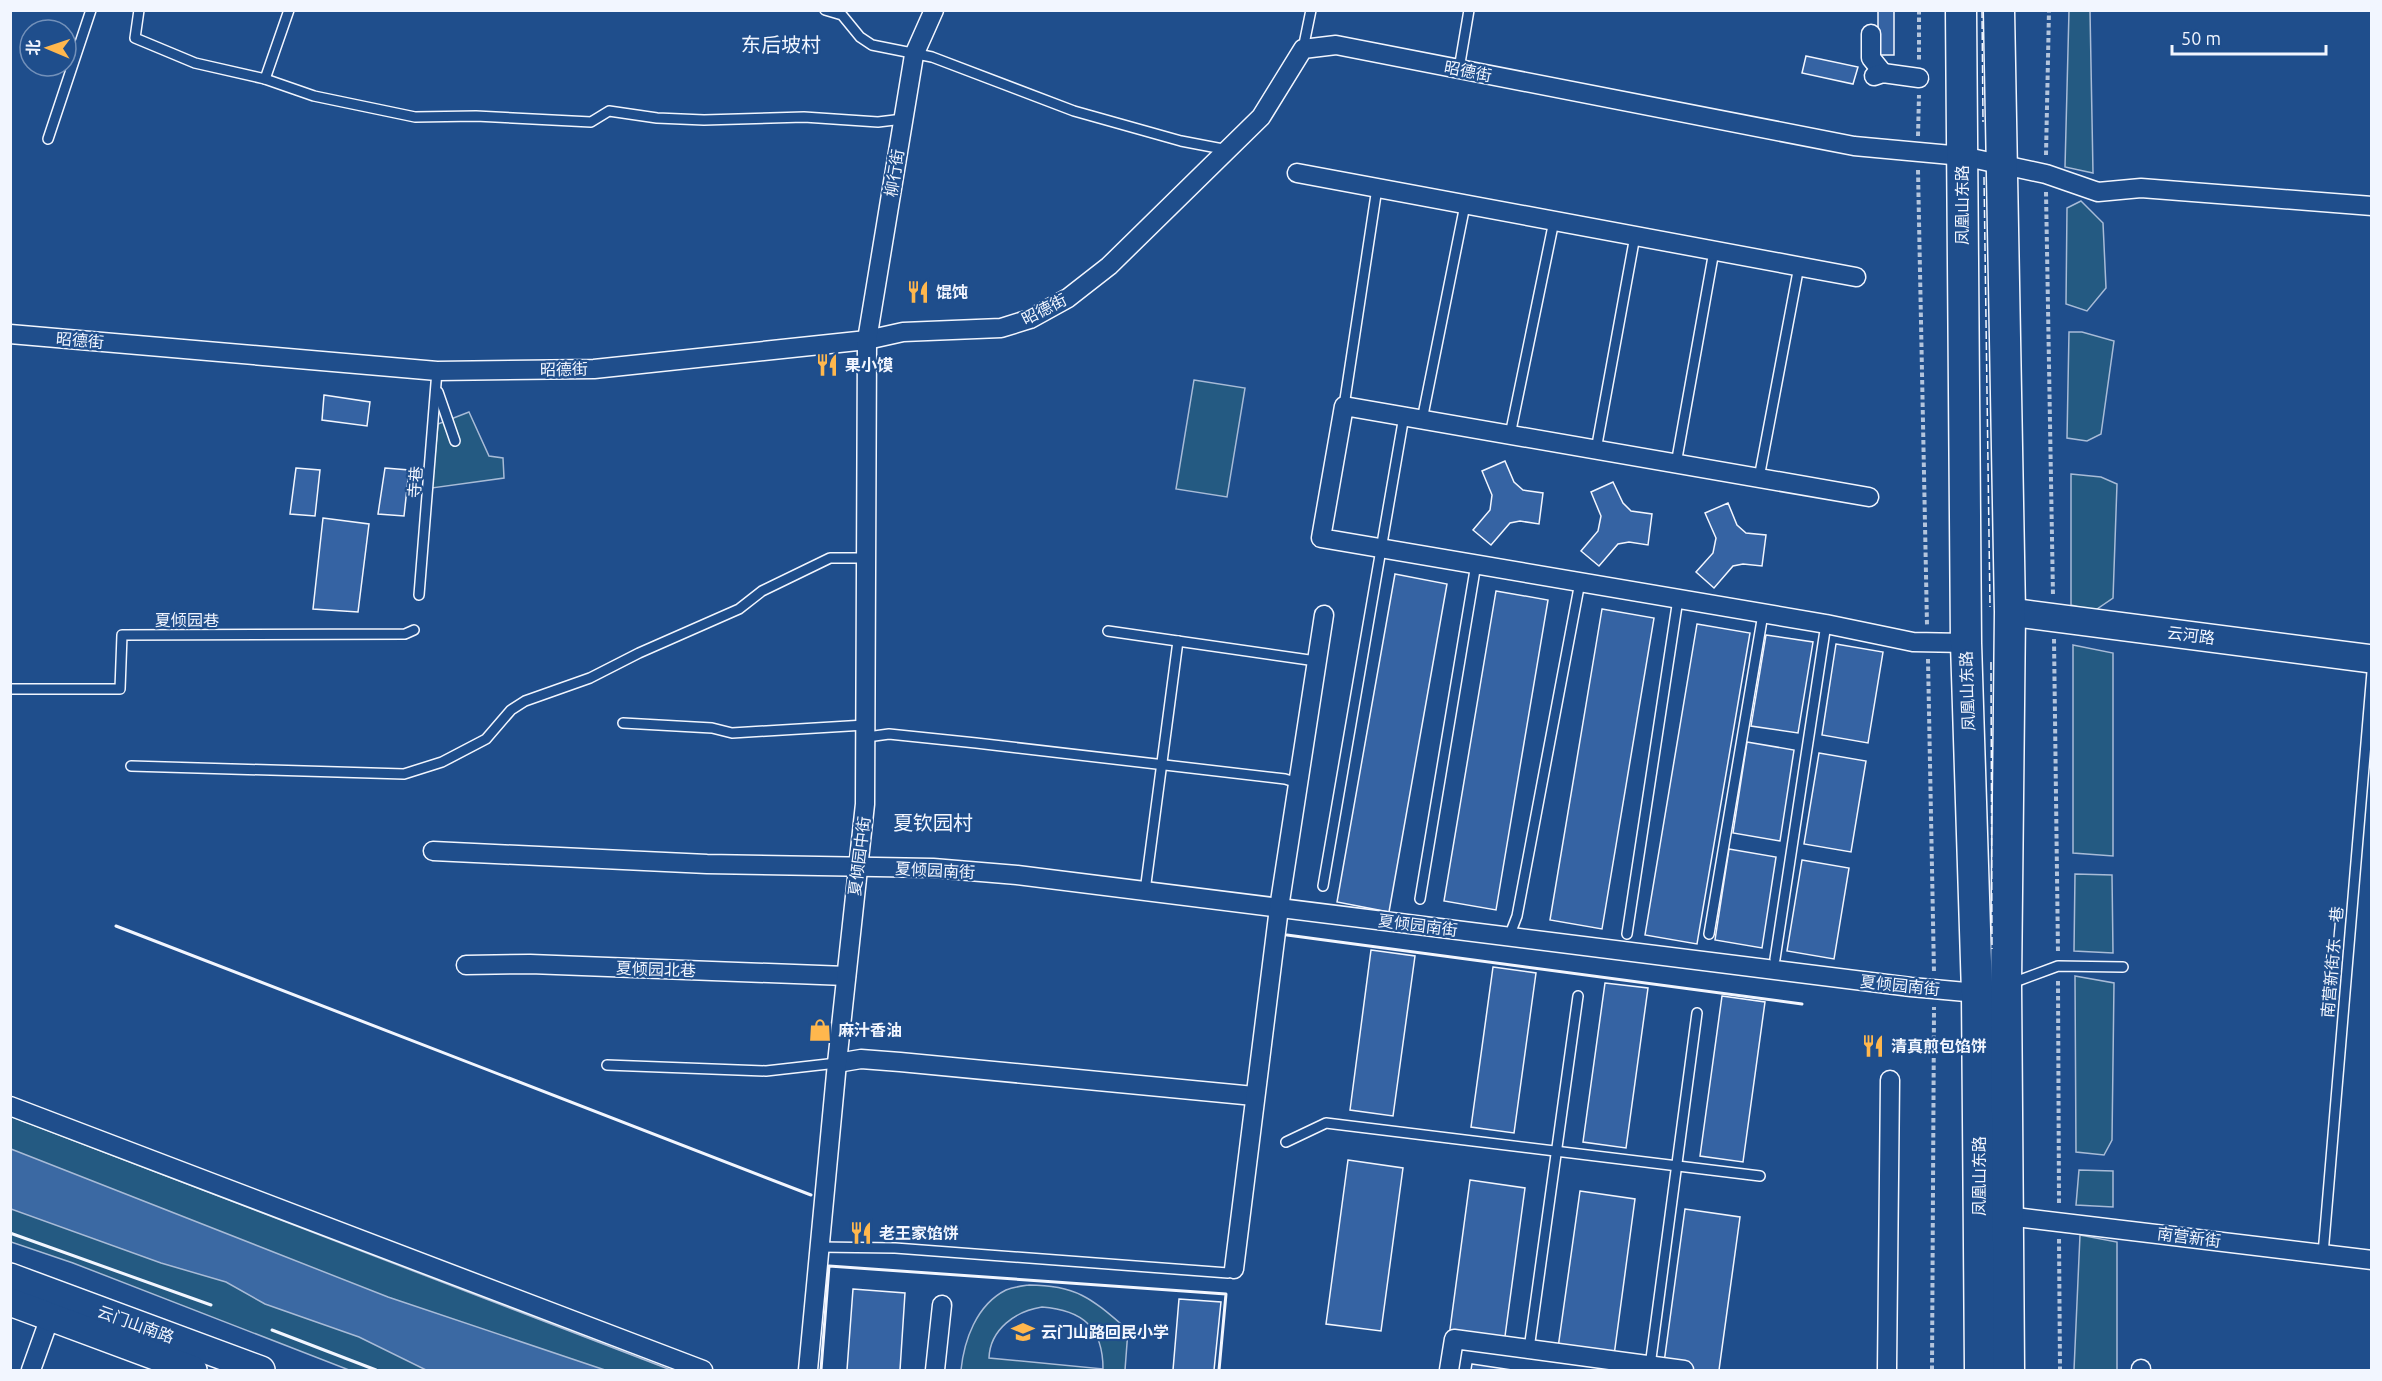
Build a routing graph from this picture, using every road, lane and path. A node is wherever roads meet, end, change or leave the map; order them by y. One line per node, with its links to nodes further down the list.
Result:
1 (91, 10): 19 (lane)
2 (139, 10): 17 (lane)
3 (289, 10): 17 (lane)
4 (825, 10): 14 (lane)
5 (934, 10): 14 (street, 柳行街)
6 (1311, 10): 13 (lane)
7 (1468, 10): 15 (lane)
8 (1919, 10): 16 (path)
9 (1961, 10): 22 (main road, 凤凰山东路)
10 (1999, 10): 23 (main road, 凤凰山东路)
11 (2049, 10): 25 (path)
12 (1871, 34): 16 (street)
13 (1303, 49): 15 (street, 昭德街); 20 (street, 昭德街)
14 (914, 55): 18 (street, 柳行街); 20 (lane)
15 (1459, 69): 21 (street, 昭德街)
16 (1919, 78): 21 (path)
17 (265, 79): 18 (lane)
18 (903, 119): 35 (street, 柳行街)
19 (48, 139)
20 (1228, 150): 35 (street, 昭德街)
21 (1918, 153): 22 (street, 昭德街); 60 (path)
22 (1962, 156): 23 (street, 昭德街); 61 (main road, 凤凰山东路)
23 (2001, 164): 25 (street, 昭德街); 52 (main road, 凤凰山东路)
24 (1297, 173): 26 (street)
25 (2046, 174): 28 (street, 昭德街); 55 (path)
26 (1377, 188): 27 (street); 37 (lane)
27 (1465, 205): 29 (street); 39 (lane)
28 (2372, 206)
29 (1554, 221): 30 (street); 40 (lane)
30 (1635, 236): 31 (street); 42 (lane)
31 (1714, 251): 32 (street); 43 (lane)
32 (1799, 266): 33 (street); 44 (lane)
33 (1856, 277)
34 (10, 334): 36 (street, 昭德街)
35 (867, 340): 36 (street, 昭德街); 47 (street, 夏倾园中街)
36 (437, 379): 41 (lane); 50 (lane, 寺巷)
37 (1344, 406): 38 (street); 46 (street)
38 (1404, 416): 39 (street); 46 (lane)
39 (1422, 420): 40 (street)
40 (1510, 435): 42 (street)
41 (455, 441)
42 (1596, 450): 43 (street)
43 (1676, 464): 44 (street)
44 (1759, 478): 45 (street)
45 (1869, 497)
46 (1381, 548): 48 (street); 73 (lane)
47 (866, 558): 67 (street, 夏倾园中街); 69 (lane)
48 (1476, 564): 49 (street); 75 (lane)
49 (1580, 582): 51 (street); 77 (lane)
50 (420, 596)
51 (1678, 599): 53 (street); 78 (lane)
52 (2010, 612): 55 (main road, 云河路); 85 (main road, 凤凰山东路)
53 (1763, 614): 56 (street); 79 (lane)
54 (1324, 615): 63 (street)
55 (2053, 618): 62 (main road, 云河路); 82 (path)
56 (1826, 624): 60 (street); 80 (lane)
57 (414, 630): 65 (lane, 夏倾园巷)
58 (1108, 631): 59 (lane)
59 (1178, 641): 63 (lane); 68 (lane)
60 (1927, 643): 61 (street); 86 (path)
61 (1966, 643): 87 (main road, 凤凰山东路)
62 (2372, 658)
63 (1317, 661): 70 (street)
64 (2372, 672): 102 (lane, 南营新街东一巷)
65 (10, 689)
66 (623, 723): 67 (lane)
67 (866, 731): 68 (lane); 72 (street, 夏倾园中街)
68 (1162, 765): 70 (lane); 74 (lane)
69 (132, 766)
70 (1298, 783): 76 (street)
71 (433, 851): 72 (street, 夏倾园南街)
72 (857, 868): 74 (street, 夏倾园南街); 84 (street, 夏倾园中街)
73 (1323, 886)
74 (1145, 891): 76 (street, 夏倾园南街)
75 (1420, 899)
76 (1279, 908): 86 (street, 夏倾园南街); 93 (street)
77 (1512, 929)
78 (1627, 934)
79 (1709, 934)
80 (1775, 959)
81 (466, 965): 84 (street, 夏倾园北巷)
82 (2058, 966): 83 (lane); 85 (lane); 100 (path)
83 (2123, 967)
84 (846, 976): 90 (street, 夏倾园中街)
85 (2007, 984): 87 (street); 99 (main road, 凤凰山东路)
86 (1934, 989): 87 (street, 夏倾园南街); 120 (path)
87 (1977, 993): 121 (main road, 凤凰山东路)
88 (1578, 996): 96 (lane)
89 (1697, 1013): 97 (lane)
90 (837, 1063): 91 (lane); 93 (street); 101 (street, 夏倾园中街)
91 (607, 1065)
92 (1890, 1080): 119 (street)
93 (1254, 1096): 104 (street)
94 (10, 1106): 114 (street)
95 (1286, 1142): 96 (lane)
96 (1556, 1151): 97 (lane); 109 (lane)
97 (1677, 1167): 98 (lane); 110 (lane)
98 (1760, 1176)
99 (2007, 1215): 100 (street, 南营新街); 122 (main road, 凤凰山东路)
100 (2059, 1220): 102 (street, 南营新街); 123 (path)
101 (819, 1247): 104 (lane); 115 (street, 夏倾园中街)
102 (2323, 1254): 103 (street, 南营新街)
103 (2372, 1260)
104 (1234, 1269)
105 (10, 1277): 113 (main road, 云门山南路)
106 (10, 1302): 108 (main road, 云门山南路)
107 (942, 1305): 116 (street)
108 (50, 1317): 111 (street); 112 (main road, 云门山南路)
109 (1529, 1349): 110 (street); 117 (street)
110 (1650, 1366): 118 (street)
111 (31, 1371)
112 (193, 1371)
113 (261, 1371)
114 (703, 1371)
115 (808, 1371)
116 (935, 1371)
117 (1449, 1371)
118 (1684, 1371)
119 (1887, 1371)
120 (1932, 1371)
121 (1980, 1371)
122 (2009, 1371)
123 (2060, 1371)

